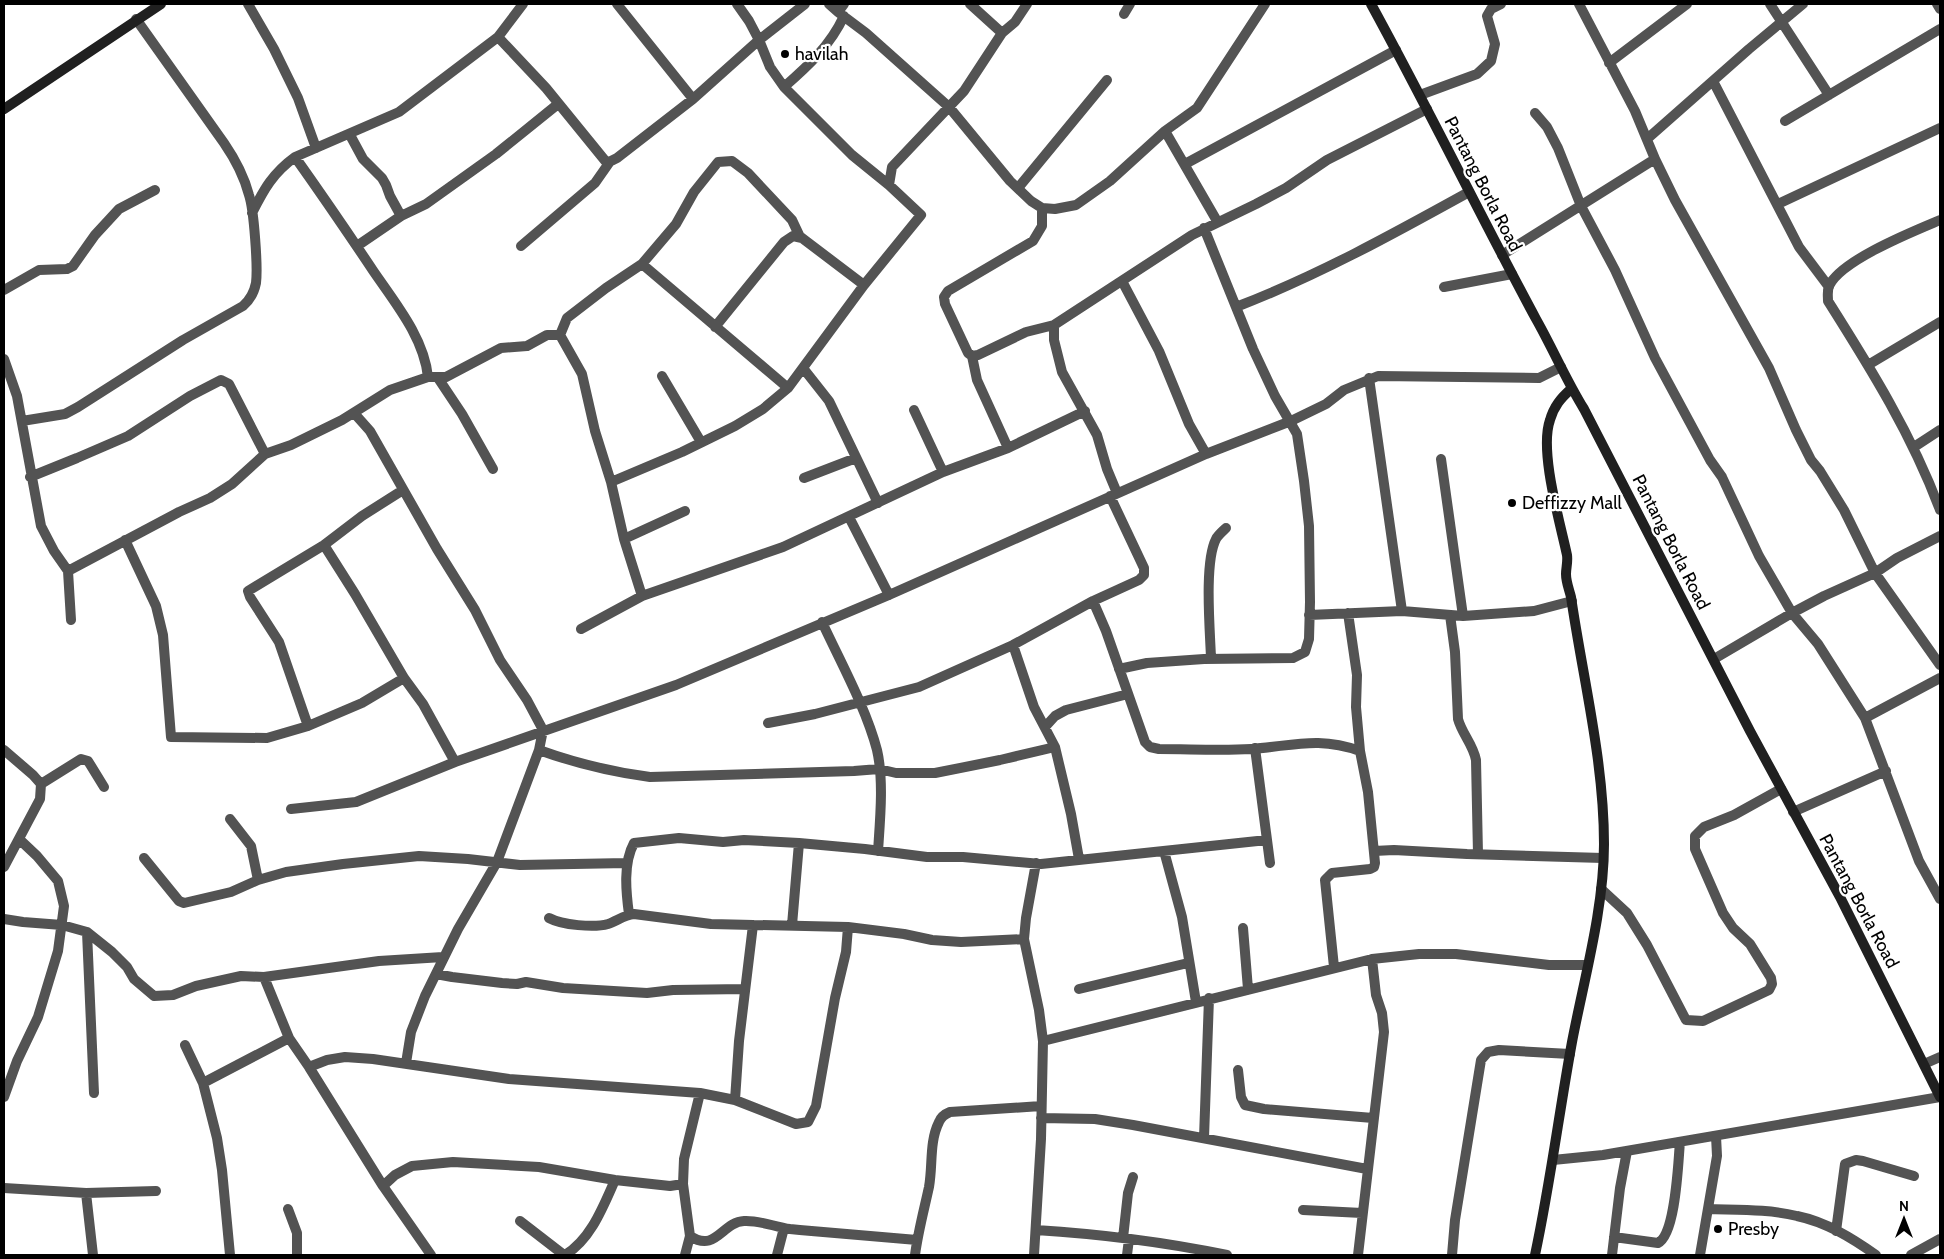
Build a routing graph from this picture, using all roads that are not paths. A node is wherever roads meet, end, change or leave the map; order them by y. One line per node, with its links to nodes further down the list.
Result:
1 (161, 4): 20 (street)
2 (248, 4): 49 (street)
3 (523, 4): 29 (street)
4 (618, 4): 38 (street)
5 (736, 4): 30 (street)
6 (805, 4): 30 (street)
7 (829, 4): 22 (street)
8 (970, 4): 28 (street)
9 (1027, 4): 28 (street)
10 (1130, 4): 23 (street)
11 (1265, 4): 46 (street)
12 (1371, 4): 31 (street, Pantang Borla Road)
13 (1485, 4): 24 (street)
14 (1501, 4): 24 (street)
15 (1580, 4): 32 (street)
16 (1687, 4): 32 (street)
17 (1770, 4): 26 (street)
18 (1804, 4): 26 (street)
19 (1938, 4): 21 (street)
20 (147, 7): 25 (street)
21 (1940, 9)
22 (842, 11): 35 (street); 40 (street)
23 (1124, 14)
24 (1487, 16): 36 (street)
25 (136, 19): 41 (street); 61 (street)
26 (1783, 21): 34 (street); 37 (street)
27 (1940, 29): 37 (street)
28 (1002, 33): 40 (street)
29 (498, 38): 39 (street); 47 (street)
30 (759, 40): 35 (street); 38 (street)
31 (1396, 50): 36 (street, Pantang Borla Road); 53 (street)
32 (1609, 63): 48 (street)
33 (1106, 80): 55 (street)
34 (1713, 81): 48 (street); 58 (street)
35 (784, 87): 54 (street)
36 (1420, 95): 42 (street, Pantang Borla Road)
37 (1829, 95): 44 (street)
38 (693, 99): 52 (street)
39 (558, 104): 52 (street); 62 (street)
40 (949, 107): 54 (street); 55 (street)
41 (4, 109)
42 (1427, 109): 57 (street, Pantang Borla Road); 64 (street)
43 (1535, 113): 59 (street)
44 (1785, 121)
45 (1940, 128): 58 (street)
46 (1165, 131): 53 (street); 60 (street)
47 (350, 135): 49 (street); 62 (street)
48 (1647, 139): 51 (street)
49 (316, 148): 50 (street)
50 (296, 157): 61 (street); 67 (street)
51 (1655, 159): 59 (street); 122 (street)
52 (609, 162): 68 (street)
53 (1185, 164): 64 (street)
54 (889, 185): 73 (street)
55 (1018, 188): 60 (street)
56 (155, 190): 76 (street)
57 (1469, 192): 69 (street, Pantang Borla Road); 77 (street)
58 (1778, 204): 75 (street)
59 (1581, 206): 69 (street); 129 (street)
60 (1042, 208): 82 (street)
61 (252, 213): 95 (street)
62 (401, 216): 67 (street)
63 (1940, 220): 75 (street)
64 (1217, 222): 65 (street)
65 (1204, 228): 72 (street); 77 (street)
66 (800, 237): 70 (street); 73 (street); 80 (street)
67 (357, 246): 88 (street)
68 (521, 246)
69 (1502, 255): 71 (street, Pantang Borla Road)
70 (642, 264): 80 (street); 81 (street)
71 (1512, 274): 74 (street); 85 (street, Pantang Borla Road)
72 (1122, 281): 79 (street); 102 (street)
73 (864, 285): 86 (street)
74 (1444, 286)
75 (1829, 287): 84 (street)
76 (4, 290)
77 (1236, 307): 96 (street)
78 (1940, 322): 84 (street)
79 (1054, 325): 82 (street); 93 (street)
80 (715, 327): 90 (street)
81 (560, 334): 88 (street); 109 (street)
82 (972, 356): 100 (street)
83 (4, 359): 95 (street)
84 (1868, 365): 99 (street)
85 (1562, 367): 89 (street); 91 (street, Pantang Borla Road)
86 (803, 368): 90 (street); 103 (street)
87 (662, 376): 98 (street)
88 (433, 377): 94 (street); 105 (street)
89 (1369, 378): 96 (street); 127 (street)
90 (788, 388): 98 (street)
91 (1571, 389): 125 (street); 138 (street, Pantang Borla Road)
92 (914, 410): 106 (street)
93 (1085, 411): 100 (street); 111 (street)
94 (354, 413): 101 (street); 110 (street)
95 (22, 421): 107 (street)
96 (1291, 422): 102 (street); 130 (street)
97 (1940, 430): 99 (street)
98 (701, 442): 109 (street)
99 (1914, 447): 113 (street)
100 (1008, 448): 106 (street)
101 (266, 454): 107 (street); 118 (street)
102 (1206, 454): 111 (street)
103 (856, 458): 108 (street); 112 (street)
104 (1441, 459): 132 (street)
105 (493, 469)
106 (943, 472): 112 (street)
107 (30, 476): 121 (street)
108 (804, 478)
109 (611, 482): 119 (street)
110 (403, 490): 120 (street); 149 (street)
111 (1113, 495): 123 (street); 126 (street)
112 (878, 503): 115 (street)
113 (1940, 510)
114 (685, 511): 119 (street)
115 (849, 517): 123 (street); 124 (street)
116 (1226, 528): 137 (street)
117 (1940, 536): 122 (street)
118 (125, 540): 121 (street); 147 (street)
119 (624, 540): 124 (street)
120 (324, 545): 141 (street); 147 (street)
121 (68, 571): 133 (street)
122 (1875, 574): 129 (street); 139 (street)
123 (889, 595): 134 (street)
124 (642, 596): 135 (street)
125 (1572, 601): 132 (street); 172 (street)
126 (1093, 602): 136 (street); 140 (street)
127 (1402, 612): 128 (street); 131 (street)
128 (1348, 613): 130 (street); 154 (street)
129 (1792, 613): 138 (street); 145 (street)
130 (1310, 615): 137 (street)
131 (1450, 616): 132 (street); 170 (street)
132 (1463, 616)
133 (71, 620)
134 (822, 622): 144 (street); 149 (street)
135 (581, 629)
136 (1014, 645): 144 (street); 148 (street)
137 (1211, 658): 140 (street)
138 (1714, 659): 160 (street, Pantang Borla Road)
139 (1940, 665)
140 (1119, 669): 143 (street)
141 (404, 678): 147 (street); 155 (street)
142 (1940, 678): 145 (street)
143 (1128, 694): 148 (street); 151 (street)
144 (859, 703): 146 (street); 156 (street)
145 (1865, 718): 157 (street)
146 (768, 723)
147 (308, 726)
148 (1045, 727): 150 (street)
149 (543, 730): 153 (street); 155 (street)
150 (1055, 747): 156 (street); 173 (street)
151 (1255, 748): 154 (street); 165 (street)
152 (4, 750): 158 (street)
153 (539, 750): 156 (street); 174 (street)
154 (1360, 751): 169 (street)
155 (455, 762): 161 (street)
156 (879, 769): 167 (street)
157 (1886, 771): 162 (street); 181 (street)
158 (41, 784): 159 (street); 164 (street)
159 (104, 787)
160 (1781, 789): 162 (street, Pantang Borla Road); 180 (street)
161 (291, 809)
162 (1793, 812): 210 (street, Pantang Borla Road)
163 (230, 819): 179 (street)
164 (19, 839): 178 (street); 185 (street)
165 (1267, 840): 168 (street); 177 (street)
166 (799, 843): 167 (street); 175 (street); 187 (street)
167 (878, 851): 176 (street)
168 (1164, 851): 173 (street); 194 (street)
169 (1374, 852): 170 (street); 196 (street)
170 (1478, 854): 172 (street)
171 (144, 858): 179 (street)
172 (1603, 858): 180 (street)
173 (1079, 859): 176 (street)
174 (497, 862): 175 (street); 179 (street); 192 (street)
175 (627, 863): 182 (street)
176 (1036, 863): 191 (street)
177 (1270, 863)
178 (4, 867)
179 (258, 880)
180 (1602, 889): 195 (street)
181 (1940, 900)
182 (629, 914): 184 (street); 186 (street)
183 (4, 918): 185 (street)
184 (549, 918)
185 (62, 925): 190 (street); 216 (street)
186 (753, 925): 187 (street); 201 (street)
187 (792, 925): 188 (street)
188 (848, 927): 191 (street); 218 (street)
189 (1243, 928): 200 (street)
190 (87, 932): 198 (street); 215 (street)
191 (1024, 939): 205 (street)
192 (443, 957): 197 (street); 198 (street)
193 (1372, 959): 195 (street); 196 (street); 221 (street)
194 (1188, 963): 199 (street); 203 (street)
195 (1587, 964): 207 (street)
196 (1334, 967): 200 (street)
197 (436, 974): 201 (street); 209 (street)
198 (264, 977): 204 (street)
199 (1079, 989)
200 (1248, 989): 202 (street)
201 (745, 990): 218 (street)
202 (1210, 998): 203 (street); 223 (street)
203 (1196, 1002): 205 (street)
204 (290, 1038): 211 (street); 213 (street)
205 (1042, 1041): 219 (street)
206 (185, 1045): 213 (street)
207 (1570, 1054): 226 (street); 261 (street)
208 (1940, 1057): 210 (street)
209 (406, 1063): 211 (street); 214 (street)
210 (1924, 1064): 217 (street, Pantang Borla Road)
211 (309, 1067): 232 (street)
212 (1238, 1070): 221 (street)
213 (203, 1083): 250 (street)
214 (700, 1092): 218 (street); 231 (street)
215 (94, 1093)
216 (4, 1097)
217 (1940, 1097): 222 (street)
218 (735, 1100)
219 (1041, 1106): 220 (street); 248 (street)
220 (1041, 1118): 223 (street); 242 (street)
221 (1372, 1118): 227 (street)
222 (1716, 1136): 224 (street); 237 (street)
223 (1204, 1138): 227 (street)
224 (1680, 1142): 225 (street); 245 (street)
225 (1627, 1151): 226 (street); 245 (street)
226 (1553, 1160): 262 (street)
227 (1367, 1169): 239 (street)
228 (1914, 1176): 243 (street)
229 (1133, 1177): 246 (street)
230 (615, 1180): 231 (street); 232 (street); 253 (street)
231 (683, 1184): 244 (street)
232 (383, 1186): 252 (street)
233 (4, 1188): 235 (street)
234 (156, 1191): 235 (street)
235 (86, 1193): 249 (street)
236 (288, 1209): 251 (street)
237 (1708, 1209): 243 (street); 264 (street)
238 (1303, 1210): 239 (street)
239 (1362, 1213): 260 (street)
240 (520, 1221): 253 (street)
241 (784, 1228): 244 (street); 248 (street); 255 (street)
242 (1036, 1230): 246 (street); 257 (street)
243 (1836, 1231): 265 (street)
244 (690, 1236): 254 (street)
245 (1614, 1237): 263 (street)
246 (1126, 1239): 258 (street); 259 (street)
247 (1940, 1239): 266 (street)
248 (917, 1240): 256 (street)
249 (94, 1255)
250 (230, 1255)
251 (297, 1255)
252 (430, 1255)
253 (564, 1255)
254 (684, 1255)
255 (777, 1255)
256 (915, 1255)
257 (1034, 1255)
258 (1126, 1255)
259 (1228, 1255)
260 (1358, 1255)
261 (1452, 1255)
262 (1536, 1255)
263 (1612, 1255)
264 (1700, 1255)
265 (1876, 1255)
266 (1911, 1255)

